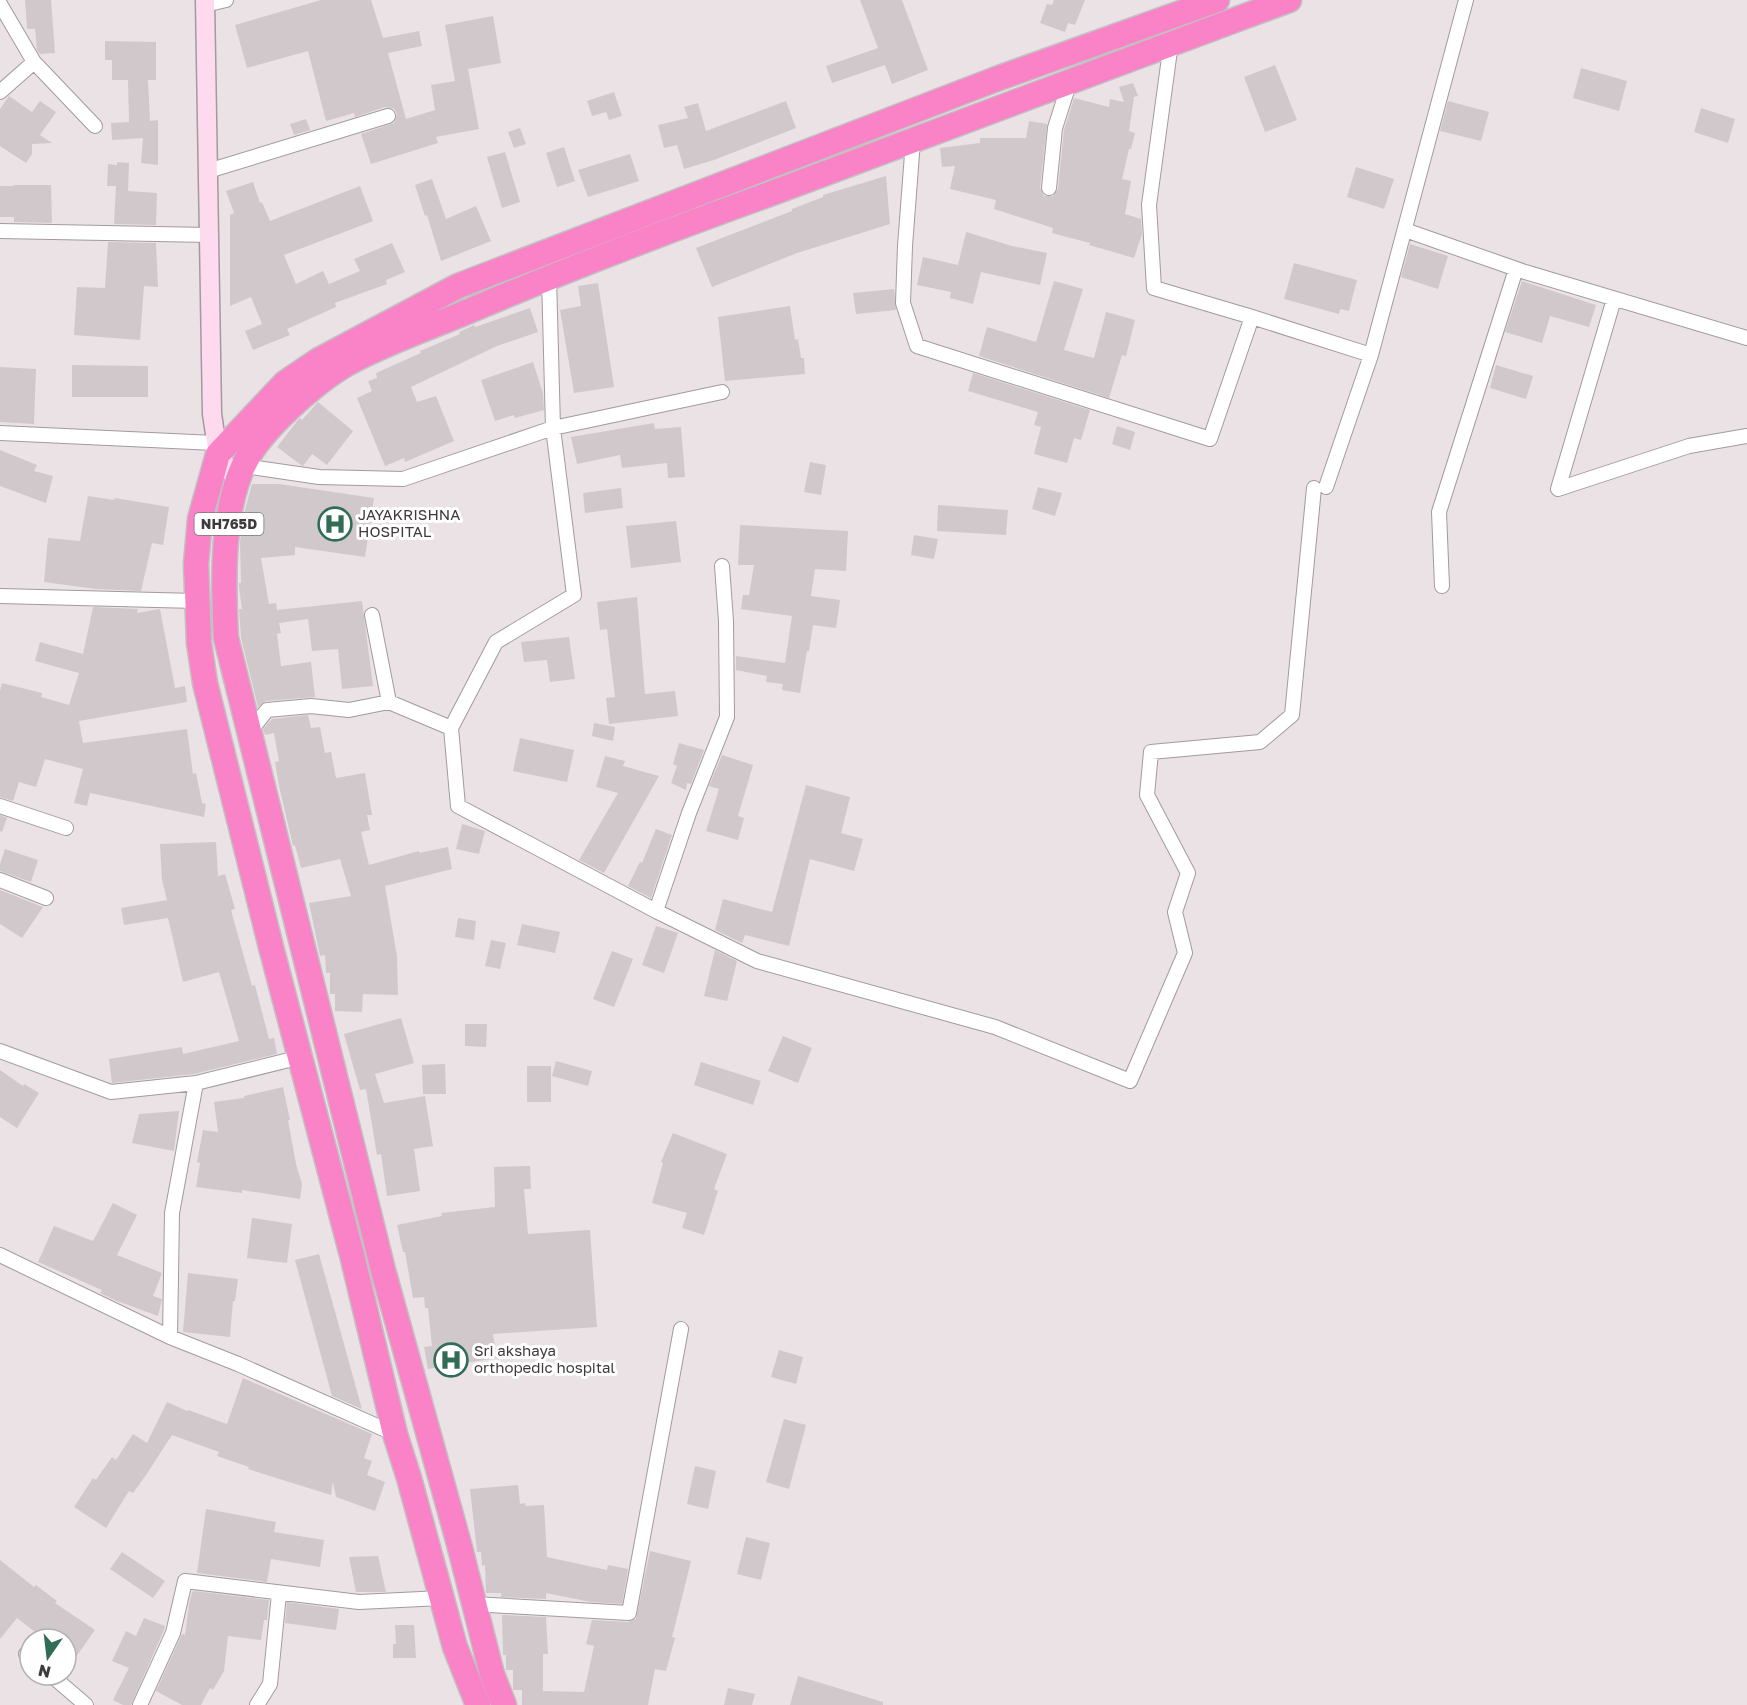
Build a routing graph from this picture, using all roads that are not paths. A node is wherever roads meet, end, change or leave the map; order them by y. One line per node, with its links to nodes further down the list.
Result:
1 (226, 0): 5 (street)
2 (1217, 0): 7 (highway, NH765D)
3 (1289, 0): 8 (highway, NH765D)
4 (1466, 0): 18 (street)
5 (205, 3): 16 (main road)
6 (0, 4): 10 (street)
7 (1119, 35): 9 (highway); 31 (highway, NH765D)
8 (1171, 43): 9 (highway, NH765D); 24 (street)
9 (1130, 59): 11 (highway, NH765D)
10 (34, 62): 12 (street); 14 (street)
11 (1070, 81): 15 (highway, NH765D); 17 (street)
12 (0, 92)
13 (388, 116): 16 (street)
14 (94, 126)
15 (913, 141): 22 (highway, NH765D); 24 (street)
16 (208, 171): 20 (main road)
17 (1049, 188)
18 (1405, 230): 21 (street); 26 (street)
19 (0, 231): 20 (street)
20 (209, 235): 31 (main road)
21 (1516, 269): 23 (street); 34 (street)
22 (549, 277): 28 (street); 32 (highway, NH765D)
23 (1614, 299): 25 (street); 30 (street)
24 (1252, 317): 26 (street)
25 (1747, 338)
26 (1371, 355): 45 (street)
27 (722, 392): 28 (street)
28 (553, 428): 32 (street); 39 (street)
29 (0, 433): 31 (street)
30 (1747, 436)
31 (217, 448): 32 (main road); 36 (highway, NH765D)
32 (241, 474): 40 (highway, NH765D)
33 (722, 566): 45 (street)
34 (1442, 586)
35 (0, 596): 36 (street)
36 (196, 601): 47 (highway, NH765D)
37 (372, 615): 38 (street)
38 (388, 702): 39 (street); 40 (street)
39 (450, 728): 45 (street)
40 (249, 733): 55 (highway, NH765D)
41 (0, 806): 42 (street)
42 (66, 828)
43 (0, 880): 44 (street)
44 (46, 898)
45 (656, 911)
46 (0, 1052): 48 (street)
47 (301, 1058): 48 (street); 52 (highway, NH765D)
48 (196, 1083): 51 (street)
49 (0, 1256): 51 (street)
50 (681, 1329): 55 (street)
51 (170, 1337): 52 (street)
52 (395, 1434): 54 (highway, NH765D)
53 (279, 1594): 54 (street); 58 (street); 59 (street)
54 (442, 1598): 60 (highway, NH765D)
55 (473, 1604): 61 (highway, NH765D)
56 (65, 1687): 57 (street)
57 (86, 1705)
58 (140, 1705)
59 (258, 1705)
60 (478, 1705)
61 (504, 1705)

